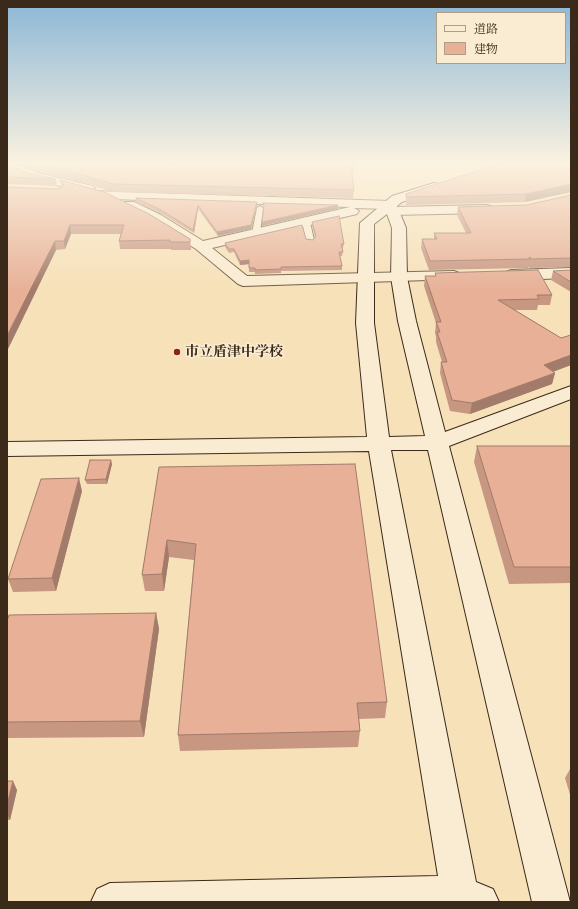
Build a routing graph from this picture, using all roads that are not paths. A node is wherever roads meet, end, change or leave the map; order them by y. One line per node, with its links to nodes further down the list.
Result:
1 (132, 206): 9 (street)
2 (355, 206): 4 (street)
3 (260, 208): 7 (lane)
4 (392, 208): 5 (street); 6 (street); 13 (street); 14 (street)
5 (502, 209)
6 (306, 222): 7 (street); 8 (lane)
7 (256, 233): 9 (street)
8 (310, 240)
9 (201, 246): 13 (street)
10 (571, 274): 11 (street)
11 (494, 275)
12 (471, 276): 14 (street)
13 (365, 278): 14 (street); 17 (street)
14 (399, 278): 16 (street)
15 (571, 392): 16 (street)
16 (437, 442): 17 (street); 21 (street)
17 (379, 444): 18 (street); 19 (street)
18 (7, 449)
19 (466, 899): 20 (street)
20 (110, 902)
21 (551, 902)

